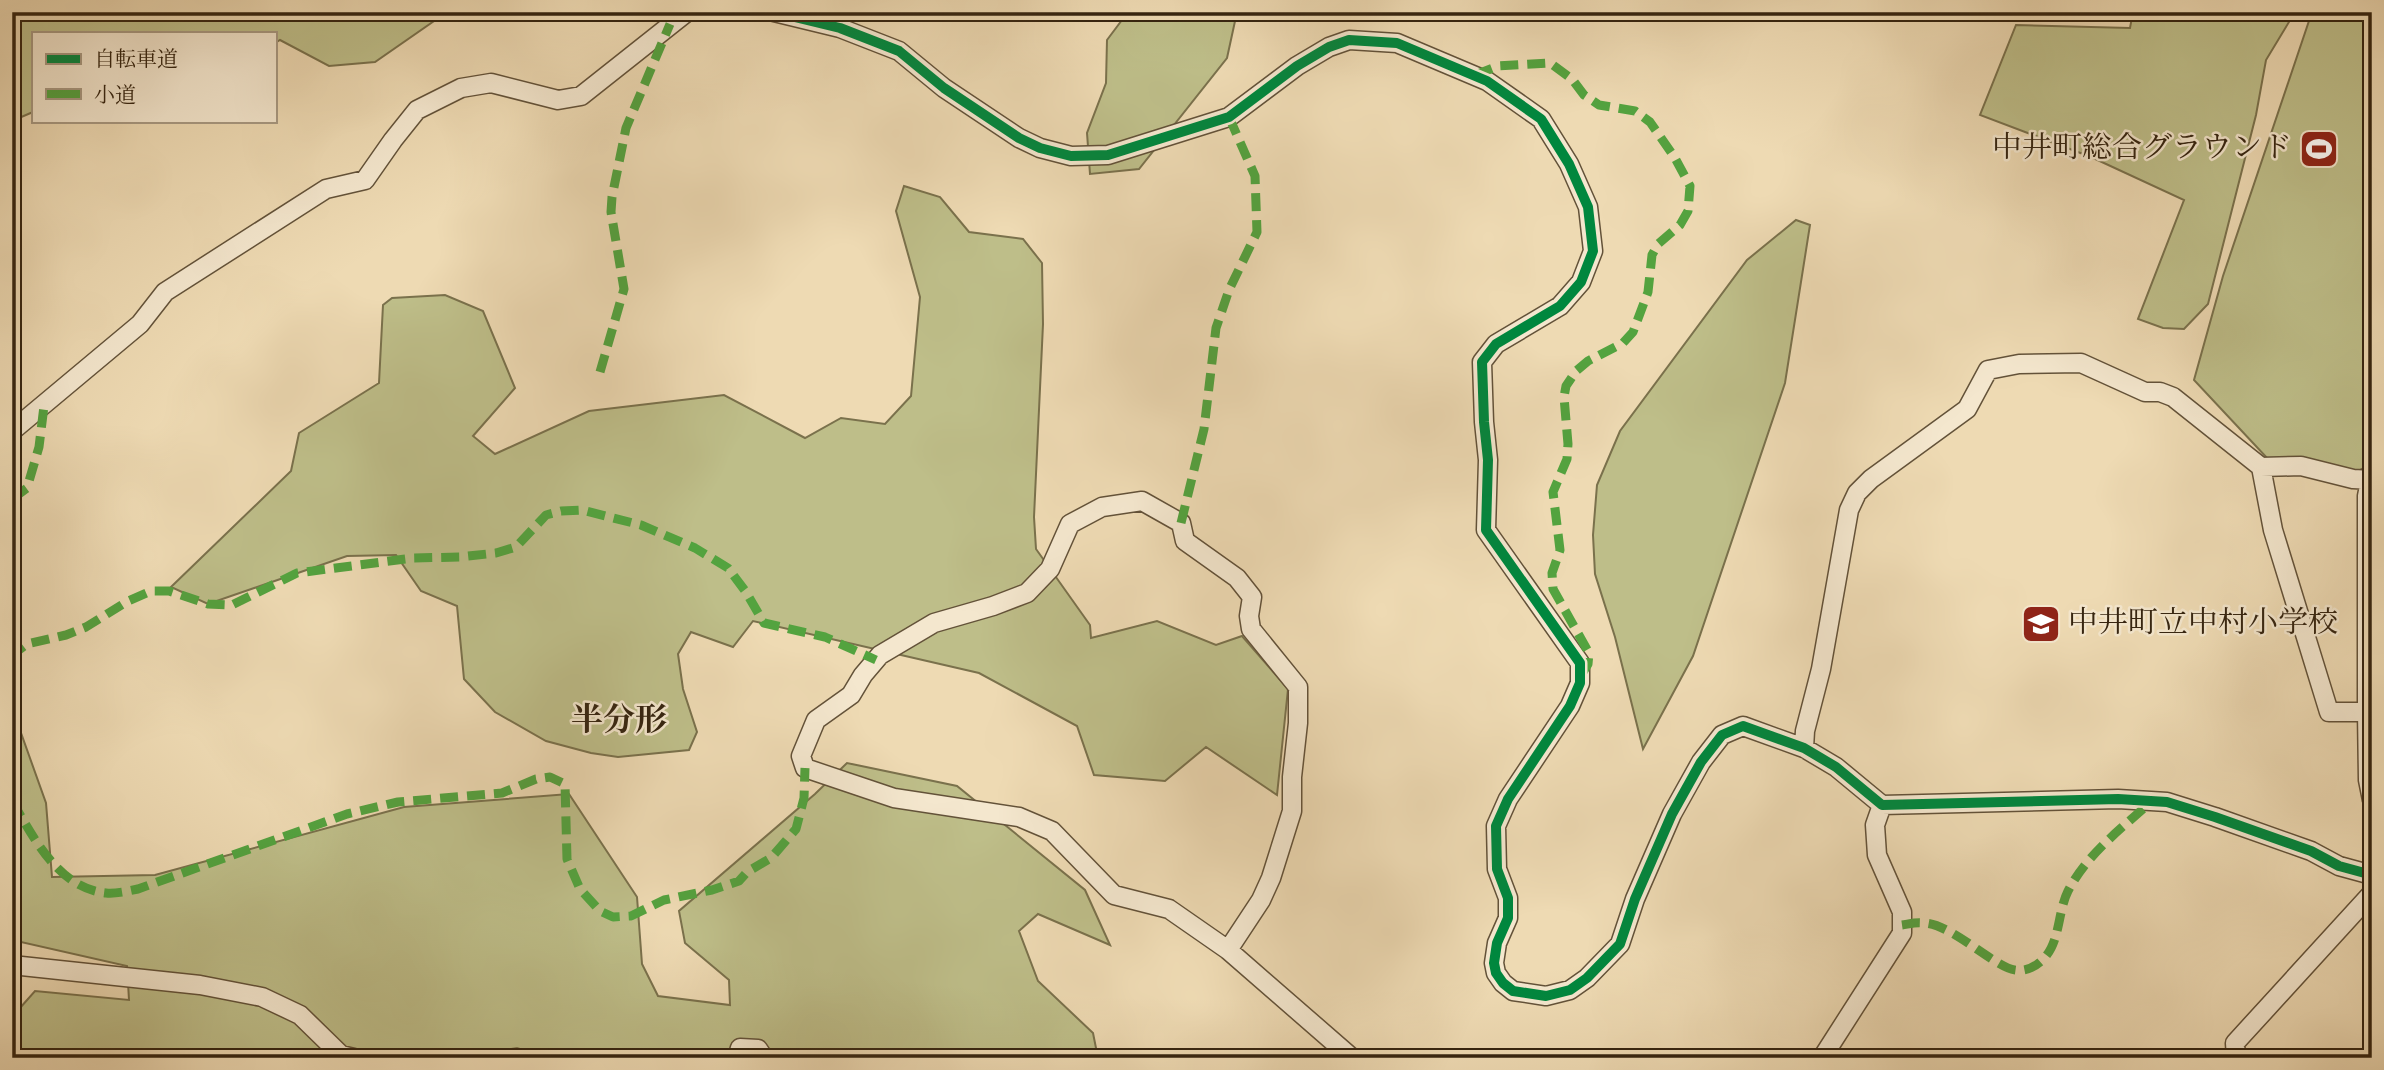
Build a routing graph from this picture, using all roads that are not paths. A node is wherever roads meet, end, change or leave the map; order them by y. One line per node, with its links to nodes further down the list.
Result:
1 (687, 12): 3 (street)
2 (774, 12): 7 (street)
3 (12, 431)
4 (2262, 467): 5 (street); 6 (street); 7 (street)
5 (2371, 477): 6 (street)
6 (2367, 712): 8 (street)
7 (1804, 748): 9 (street)
8 (2372, 800)
9 (1882, 805): 10 (street); 18 (street)
10 (2372, 875)
11 (2372, 893): 19 (street)
12 (1228, 950): 12 (street); 17 (street)
13 (12, 965): 14 (street)
14 (354, 1058)
15 (737, 1058): 16 (street)
16 (764, 1058)
17 (1352, 1058)
18 (1822, 1058)
19 (2237, 1058)

